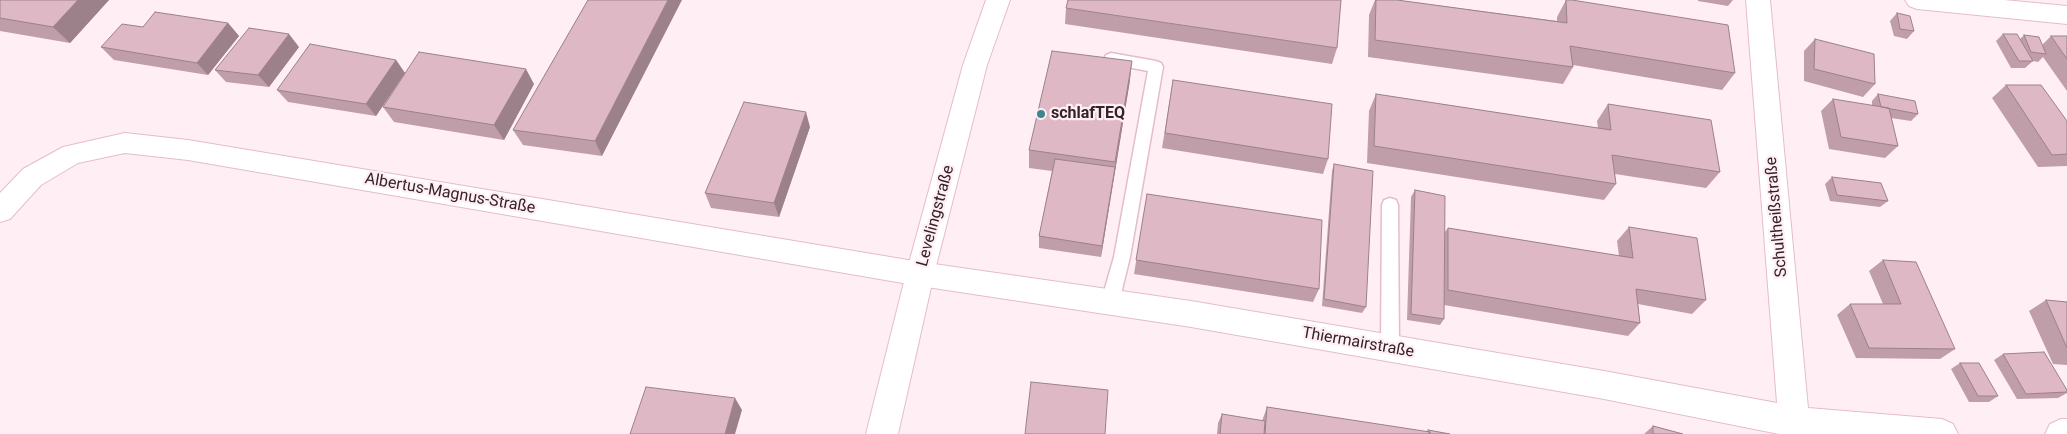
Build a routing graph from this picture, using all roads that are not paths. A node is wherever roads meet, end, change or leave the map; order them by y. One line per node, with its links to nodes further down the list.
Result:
1 (998, 0): 8 (street, Levelingstraße)
2 (1758, 0): 11 (street, Schultheißstraße)
3 (1917, 0): 4 (street)
4 (2067, 15)
5 (1104, 58): 9 (lane)
6 (1390, 204): 10 (lane)
7 (0, 211): 8 (street, Albertus-Magnus-Straße)
8 (920, 274): 9 (street, Thiermairstraße); 12 (street, Levelingstraße)
9 (1110, 302): 10 (street, Thiermairstraße)
10 (1390, 348): 11 (street, Thiermairstraße)
11 (1795, 428): 13 (street, Thiermairstraße)
12 (882, 434)
13 (1942, 434)
14 (2061, 434): 15 (street)
15 (2067, 434)

